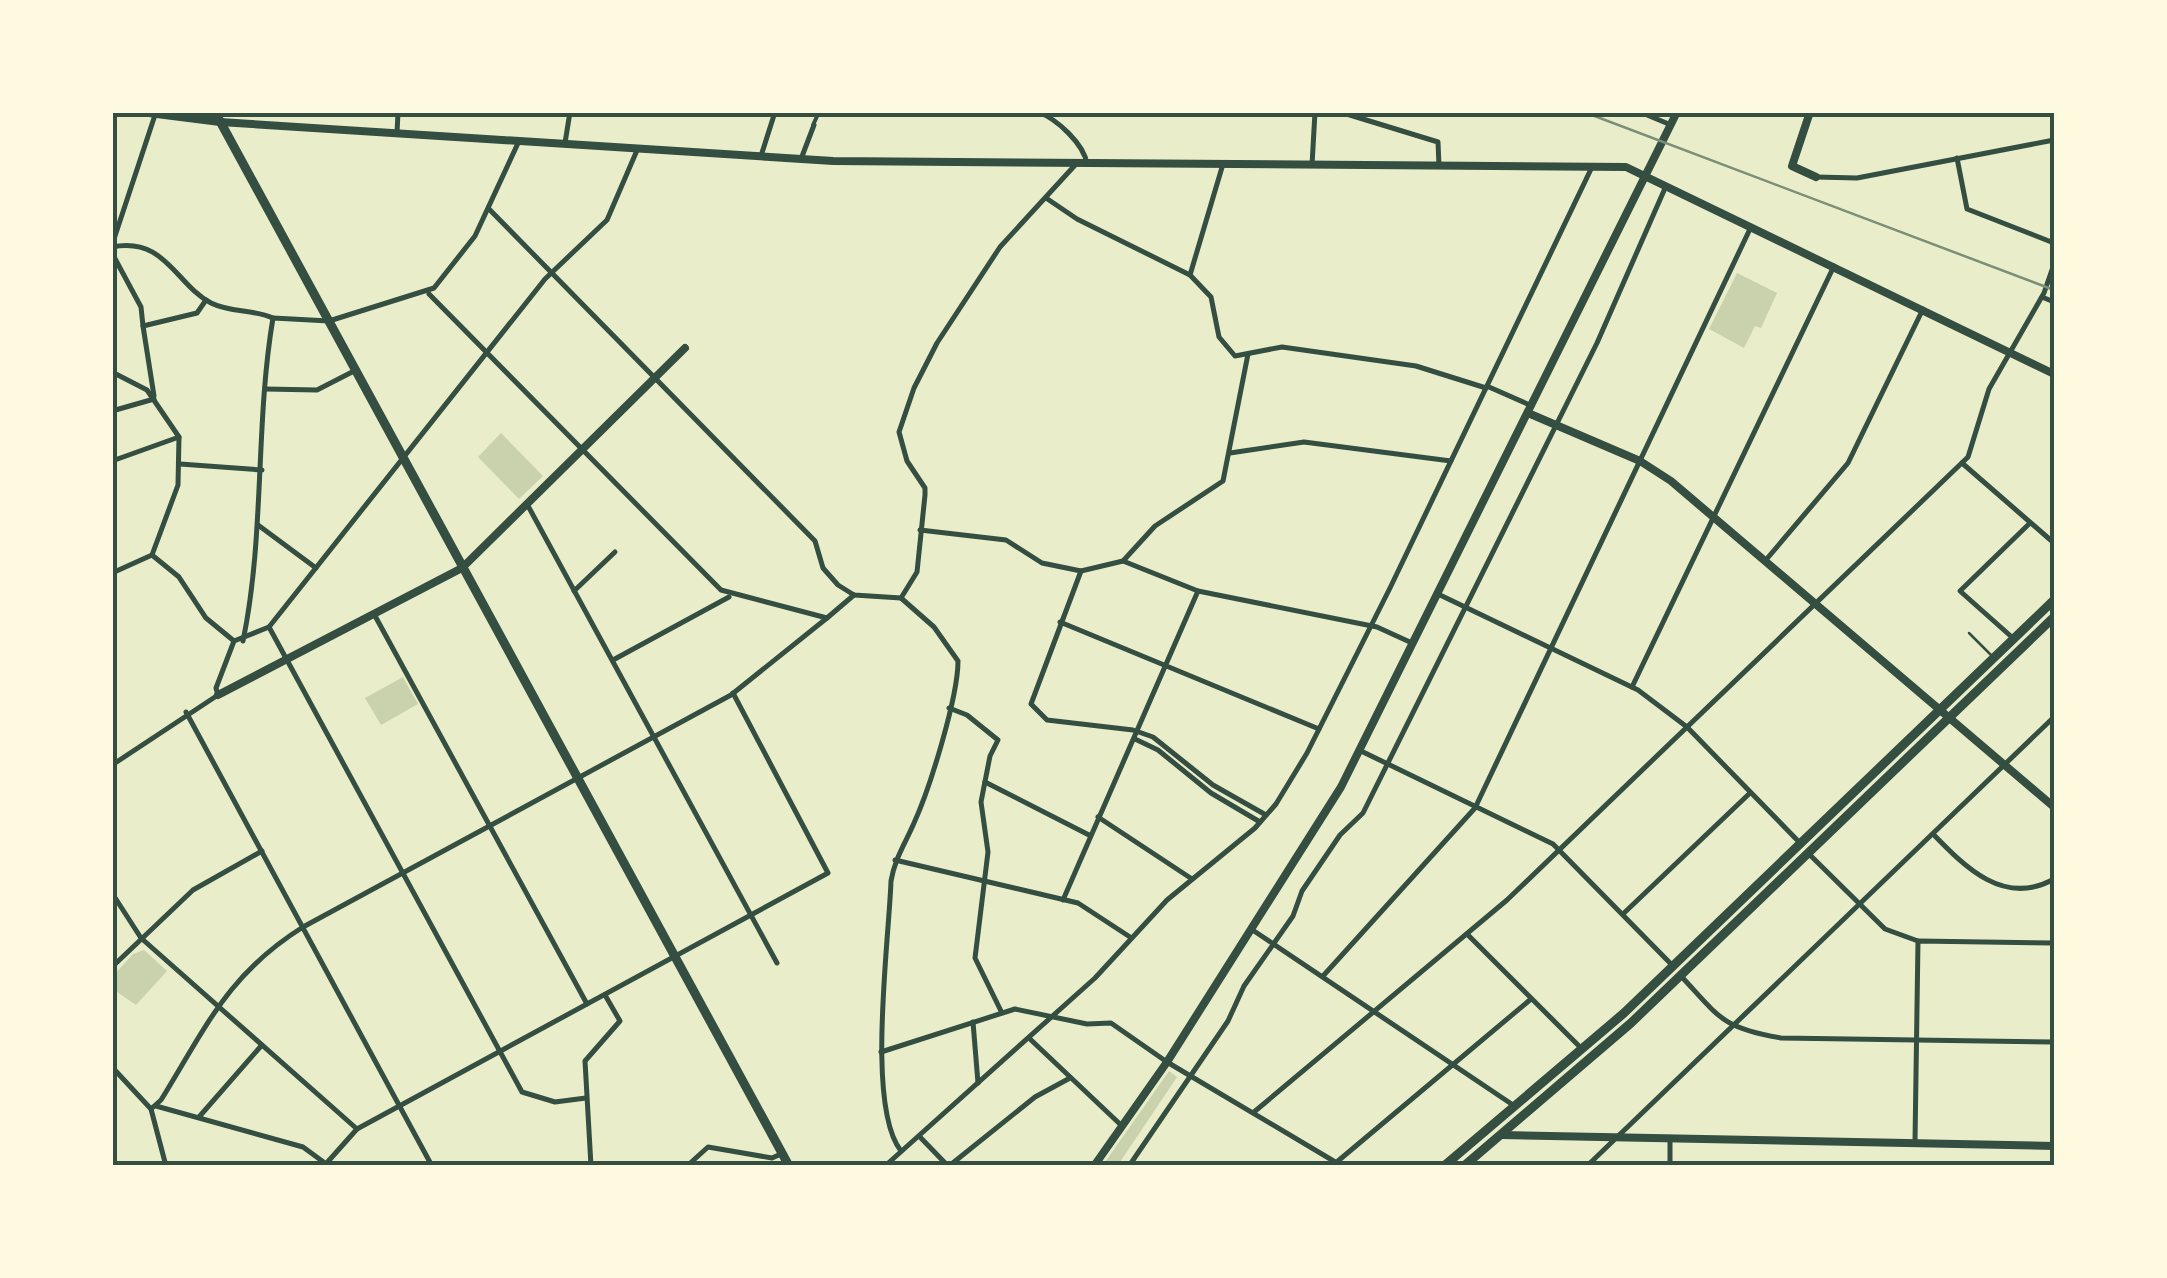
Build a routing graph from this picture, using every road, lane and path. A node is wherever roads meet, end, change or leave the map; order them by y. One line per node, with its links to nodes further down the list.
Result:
1 (140, 112): 12 (street)
2 (398, 112): 16 (street)
3 (570, 112): 19 (street)
4 (775, 112): 21 (street)
5 (819, 112): 14 (street)
6 (1038, 112): 24 (street)
7 (1316, 112): 26 (street)
8 (1340, 112): 27 (street)
9 (1640, 112): 15 (street)
10 (1677, 112): 15 (street)
11 (1810, 112): 30 (street)
12 (155, 114): 13 (street); 36 (street)
13 (217, 117): 16 (street); 47 (main road)
14 (814, 125): 22 (street)
15 (1671, 125): 29 (street)
16 (396, 133): 18 (street)
17 (2054, 140): 23 (street)
18 (518, 141): 19 (street); 33 (street)
19 (565, 144): 20 (street)
20 (638, 148): 21 (street); 39 (street)
21 (761, 156): 22 (street)
22 (801, 158): 24 (street)
23 (1957, 158): 30 (street); 35 (street)
24 (1082, 164): 25 (street); 32 (street)
25 (1222, 164): 26 (street); 40 (street)
26 (1312, 165): 27 (street)
27 (1439, 166): 28 (street)
28 (1592, 167): 29 (street); 57 (street)
29 (1648, 175): 31 (street); 60 (street)
30 (1816, 176)
31 (1666, 184): 34 (street); 62 (street)
32 (1046, 198): 40 (street); 77 (street)
33 (489, 209): 39 (street); 41 (street)
34 (1752, 226): 38 (street); 69 (street)
35 (2054, 243)
36 (112, 248): 43 (street); 48 (street)
37 (2054, 264): 42 (street)
38 (1834, 266): 45 (street); 74 (street)
39 (551, 273): 51 (street); 56 (street)
40 (1190, 275): 52 (street)
41 (428, 293): 47 (street); 51 (street)
42 (2042, 297): 44 (street); 50 (street)
43 (206, 300): 46 (street); 48 (street)
44 (2054, 302)
45 (1923, 309): 50 (street); 82 (street)
46 (273, 318): 47 (street); 58 (street)
47 (329, 322): 53 (main road)
48 (143, 326): 59 (street)
49 (685, 348): 56 (street)
50 (2008, 352): 55 (street); 71 (street)
51 (487, 353): 64 (street); 66 (street)
52 (1248, 354): 57 (street); 65 (street)
53 (356, 370): 58 (street); 66 (main road)
54 (112, 372): 59 (street)
55 (2054, 374)
56 (654, 378): 64 (street); 89 (street)
57 (1487, 387): 60 (street); 68 (street)
58 (265, 389): 72 (street)
59 (154, 399): 61 (street); 63 (street)
60 (1530, 410): 62 (street); 90 (street)
61 (112, 412)
62 (1556, 426): 69 (street); 95 (street)
63 (179, 436): 67 (street); 70 (street)
64 (582, 450): 73 (street); 91 (street)
65 (1230, 454): 68 (street); 81 (street)
66 (403, 458): 83 (street); 84 (main road)
67 (112, 461)
68 (1451, 461): 101 (street)
69 (1640, 461): 74 (street); 107 (street)
70 (180, 464): 72 (street); 80 (street)
71 (1962, 464): 75 (street); 94 (street)
72 (262, 470): 76 (street)
73 (527, 504): 84 (street); 88 (street)
74 (1714, 518): 82 (street); 112 (street)
75 (2030, 522): 78 (street); 103 (street)
76 (258, 525): 83 (street); 105 (street)
77 (920, 530): 85 (street); 92 (street)
78 (2054, 543)
79 (615, 552): 88 (street)
80 (152, 556): 86 (street); 104 (street)
81 (1124, 561): 85 (street); 87 (street)
82 (1764, 561): 94 (street)
83 (316, 568): 100 (street)
84 (462, 568): 96 (street); 128 (main road)
85 (1081, 571): 99 (street)
86 (112, 574)
87 (1198, 590): 101 (street); 111 (street)
88 (574, 591): 110 (street)
89 (854, 595): 92 (street); 98 (street)
90 (1440, 595): 95 (street); 106 (street)
91 (730, 596): 98 (street); 110 (street)
92 (901, 598): 115 (street)
93 (2054, 600): 103 (main road)
94 (1815, 604): 116 (street); 120 (street)
95 (1464, 607): 107 (street); 125 (street)
96 (374, 614): 109 (street); 136 (street)
97 (2054, 617): 119 (main road)
98 (827, 618): 113 (street)
99 (1060, 622): 111 (street); 122 (street)
100 (269, 626): 105 (street); 109 (street)
101 (1370, 626): 106 (street); 121 (street)
102 (1969, 633): 108 (lane)
103 (2014, 638): 108 (main road)
104 (234, 641): 105 (street); 114 (street)
105 (243, 641)
106 (1415, 644): 124 (street)
107 (1551, 648): 112 (street); 132 (street)
108 (1994, 658): 116 (main road)
109 (286, 660): 114 (street); 144 (street)
110 (613, 660): 123 (street)
111 (1165, 666): 121 (street); 122 (street)
112 (1632, 687): 120 (street)
113 (733, 693): 123 (street); 151 (street)
114 (218, 694): 117 (street)
115 (949, 708): 129 (street); 143 (street)
116 (1940, 710): 119 (street); 139 (main road)
117 (186, 712): 126 (street); 141 (street)
118 (2054, 717): 127 (street)
119 (1950, 719): 127 (street); 142 (main road)
120 (1687, 727): 130 (street); 140 (street)
121 (1318, 730): 133 (street)
122 (1135, 735): 133 (street); 134 (street); 135 (street)
123 (654, 737): 128 (street); 151 (street)
124 (1361, 752): 125 (street); 154 (street)
125 (1385, 764): 132 (street); 158 (street)
126 (112, 765)
127 (2004, 765): 131 (street); 137 (street)
128 (578, 778): 136 (street); 161 (main road)
129 (985, 782): 138 (street); 147 (street)
130 (1750, 793): 139 (street); 152 (street)
131 (2054, 807)
132 (1476, 808): 140 (street); 165 (street)
133 (1267, 816): 135 (street)
134 (1098, 818): 138 (street); 146 (street)
135 (1260, 822): 146 (street)
136 (490, 827): 144 (street); 169 (street)
137 (1933, 834): 145 (street); 150 (street)
138 (1090, 835): 149 (street)
139 (1801, 844): 163 (main road)
140 (1560, 850): 152 (street); 155 (street)
141 (262, 851): 153 (street); 157 (street)
142 (1808, 853): 150 (street); 166 (main road)
143 (895, 860): 147 (street); 182 (street)
144 (402, 874): 153 (street); 181 (street)
145 (2054, 879)
146 (1193, 880): 156 (street)
147 (984, 882): 149 (street); 172 (street)
148 (112, 894): 157 (street)
149 (1063, 900): 156 (street)
150 (1858, 905): 159 (street); 175 (street)
151 (751, 914): 161 (street); 162 (street)
152 (1624, 914): 163 (street)
153 (303, 927): 170 (street); 190 (street)
154 (1252, 929): 158 (street); 183 (street)
155 (1468, 934): 168 (street); 171 (street)
156 (1130, 937): 173 (street)
157 (141, 938): 164 (street); 170 (street)
158 (1273, 941): 165 (street); 186 (street)
159 (1918, 941): 160 (street); 177 (street)
160 (2054, 943)
161 (674, 956): 167 (street); 207 (main road)
162 (776, 962)
163 (1673, 966): 180 (main road)
164 (112, 967)
165 (1323, 976): 171 (street)
166 (1681, 976): 175 (street); 196 (main road)
167 (605, 994): 169 (street); 189 (street)
168 (1531, 999): 180 (street); 184 (street)
169 (586, 1004): 181 (street)
170 (218, 1008): 179 (street); 192 (street)
171 (1375, 1011): 184 (street); 193 (street)
172 (1002, 1012): 173 (street); 174 (street)
173 (1051, 1017): 176 (street); 183 (street)
174 (973, 1022): 182 (street); 188 (street)
175 (1730, 1027): 177 (street); 202 (street)
176 (1029, 1038): 187 (street); 188 (street)
177 (1917, 1040): 178 (street); 204 (street)
178 (2054, 1042)
179 (261, 1046): 195 (street); 198 (street)
180 (1582, 1048): 191 (main road)
181 (499, 1051): 189 (street); 190 (street)
182 (881, 1052): 206 (street)
183 (1167, 1062): 186 (street); 197 (street)
184 (1452, 1064): 191 (street); 208 (street)
185 (112, 1066): 192 (street)
186 (1190, 1074): 193 (street); 218 (street)
187 (1070, 1078): 197 (street); 216 (street)
188 (978, 1084): 201 (street)
189 (586, 1098): 212 (street)
190 (400, 1105): 198 (street); 211 (street)
191 (1513, 1105): 194 (main road); 196 (main road)
192 (154, 1108): 195 (street); 210 (street)
193 (1254, 1112): 208 (street)
194 (1503, 1114): 199 (main road); 200 (main road)
195 (200, 1117): 209 (street)
196 (1514, 1124): 200 (main road)
197 (1122, 1126): 217 (street)
198 (357, 1130): 209 (street)
199 (1482, 1134): 200 (main road); 219 (main road)
200 (1501, 1135): 202 (street); 220 (main road)
201 (919, 1136): 206 (street); 216 (street)
202 (1614, 1140): 203 (street); 221 (street)
203 (1670, 1140): 204 (street); 222 (street)
204 (1915, 1144): 205 (street)
205 (2054, 1146)
206 (901, 1150): 215 (street)
207 (782, 1154): 213 (street); 214 (main road)
208 (1336, 1164)
209 (326, 1165)
210 (166, 1166)
211 (432, 1166)
212 (591, 1166)
213 (687, 1166)
214 (789, 1166)
215 (885, 1166)
216 (949, 1166)
217 (1094, 1166)
218 (1129, 1166)
219 (1444, 1166)
220 (1464, 1166)
221 (1587, 1166)
222 (1670, 1166)

